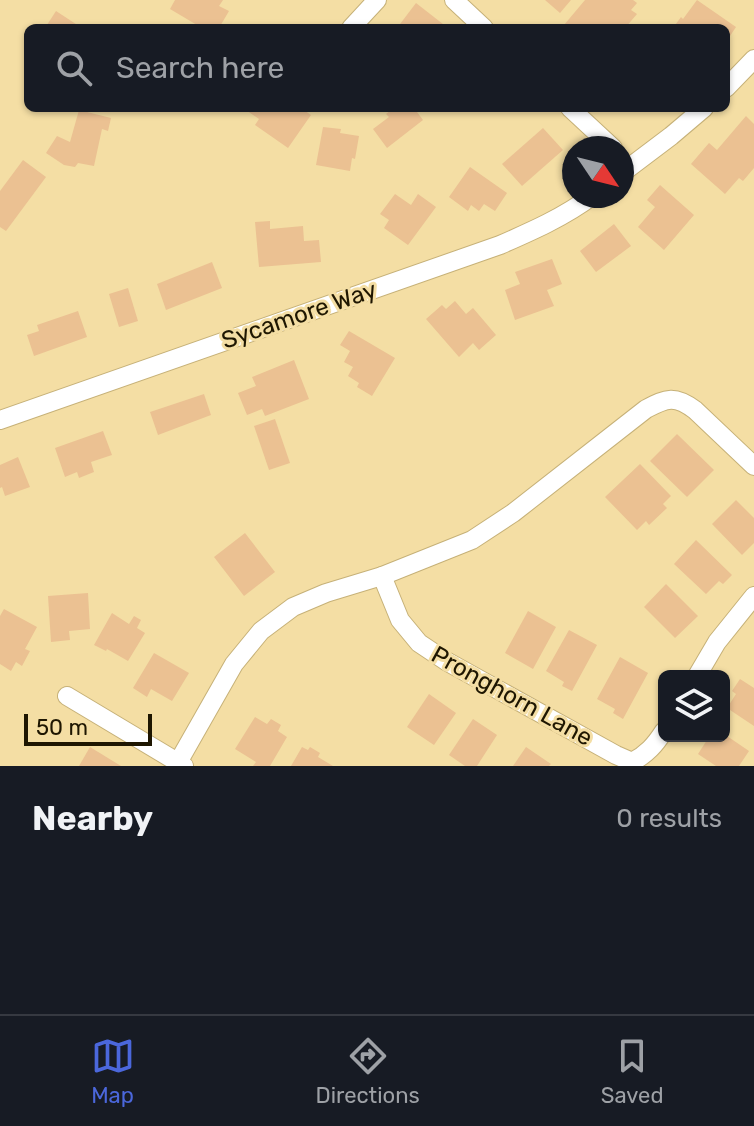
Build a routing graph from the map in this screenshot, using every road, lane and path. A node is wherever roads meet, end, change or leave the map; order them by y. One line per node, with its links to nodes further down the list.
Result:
1 (377, 0): 3 (street)
2 (454, 0): 4 (street)
3 (355, 24)
4 (480, 24)
5 (754, 59): 6 (street)
6 (730, 84)
7 (574, 112): 9 (street)
8 (699, 112): 10 (street)
9 (600, 136)
10 (634, 159)
11 (576, 208): 12 (street, Sycamore Way)
12 (0, 420)
13 (754, 466): 14 (street)
14 (382, 576): 18 (street, Pronghorn Lane); 19 (street)
15 (754, 596): 16 (street)
16 (701, 670)
17 (67, 696): 19 (street)
18 (658, 741)
19 (179, 765)

